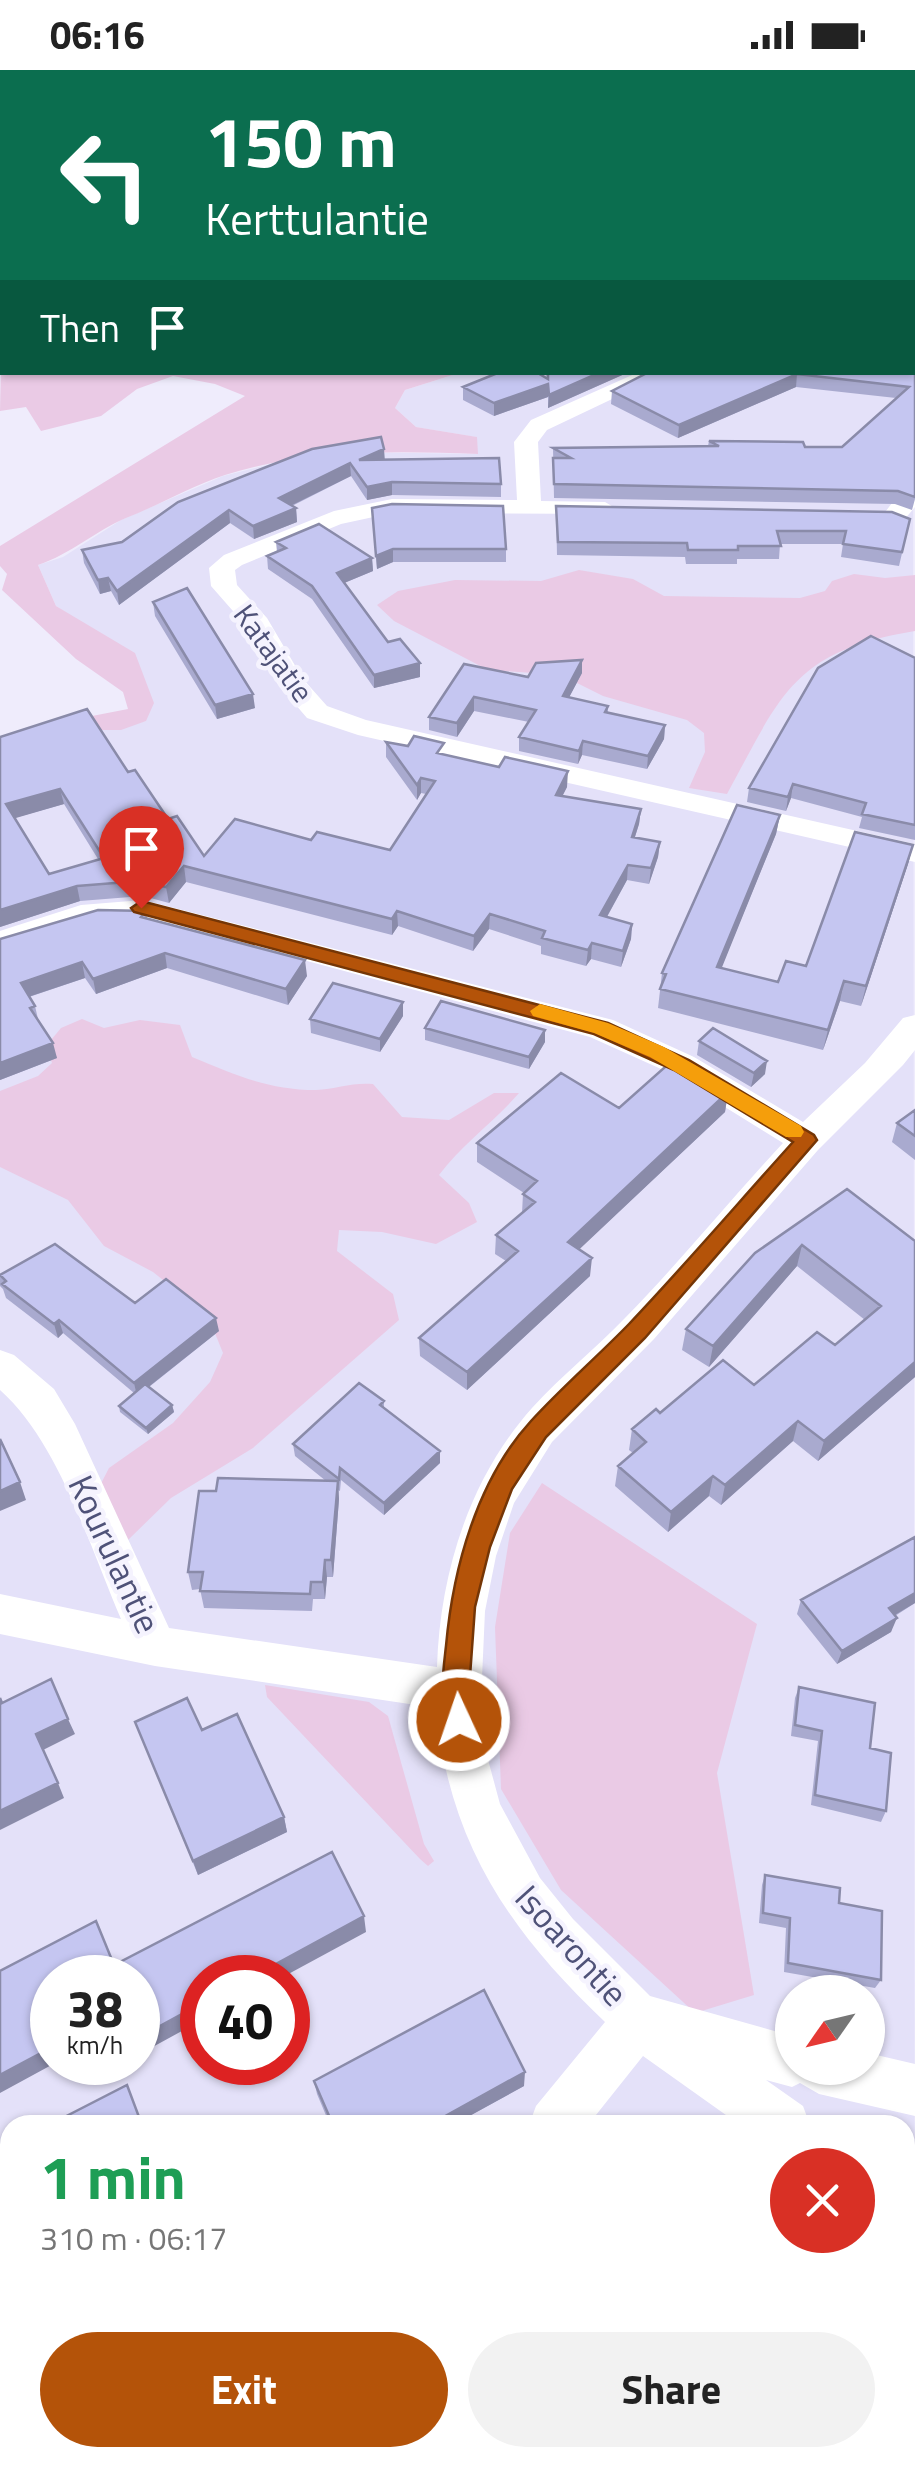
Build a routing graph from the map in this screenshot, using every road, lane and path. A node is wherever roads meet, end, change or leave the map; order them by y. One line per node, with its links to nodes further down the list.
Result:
1 (651, 375): 3 (street)
2 (915, 493): 5 (street)
3 (529, 507): 4 (street, Katajatie); 6 (street, Katajatie)
4 (625, 509)
5 (893, 518)
6 (915, 854)
7 (0, 943): 9 (street)
8 (915, 1026): 9 (street, Isoarontie)
9 (806, 1140): 13 (street, Isoarontie)
10 (0, 1366): 12 (street, Kourulantie)
11 (0, 1614): 12 (street)
12 (155, 1646): 13 (street, Kourulantie)
13 (455, 1690): 14 (street, Isoarontie)
14 (639, 2020): 15 (street); 18 (street); 19 (street, Isoarontie)
15 (775, 2057)
16 (885, 2083): 17 (street)
17 (915, 2090)
18 (563, 2115)
19 (770, 2115)

